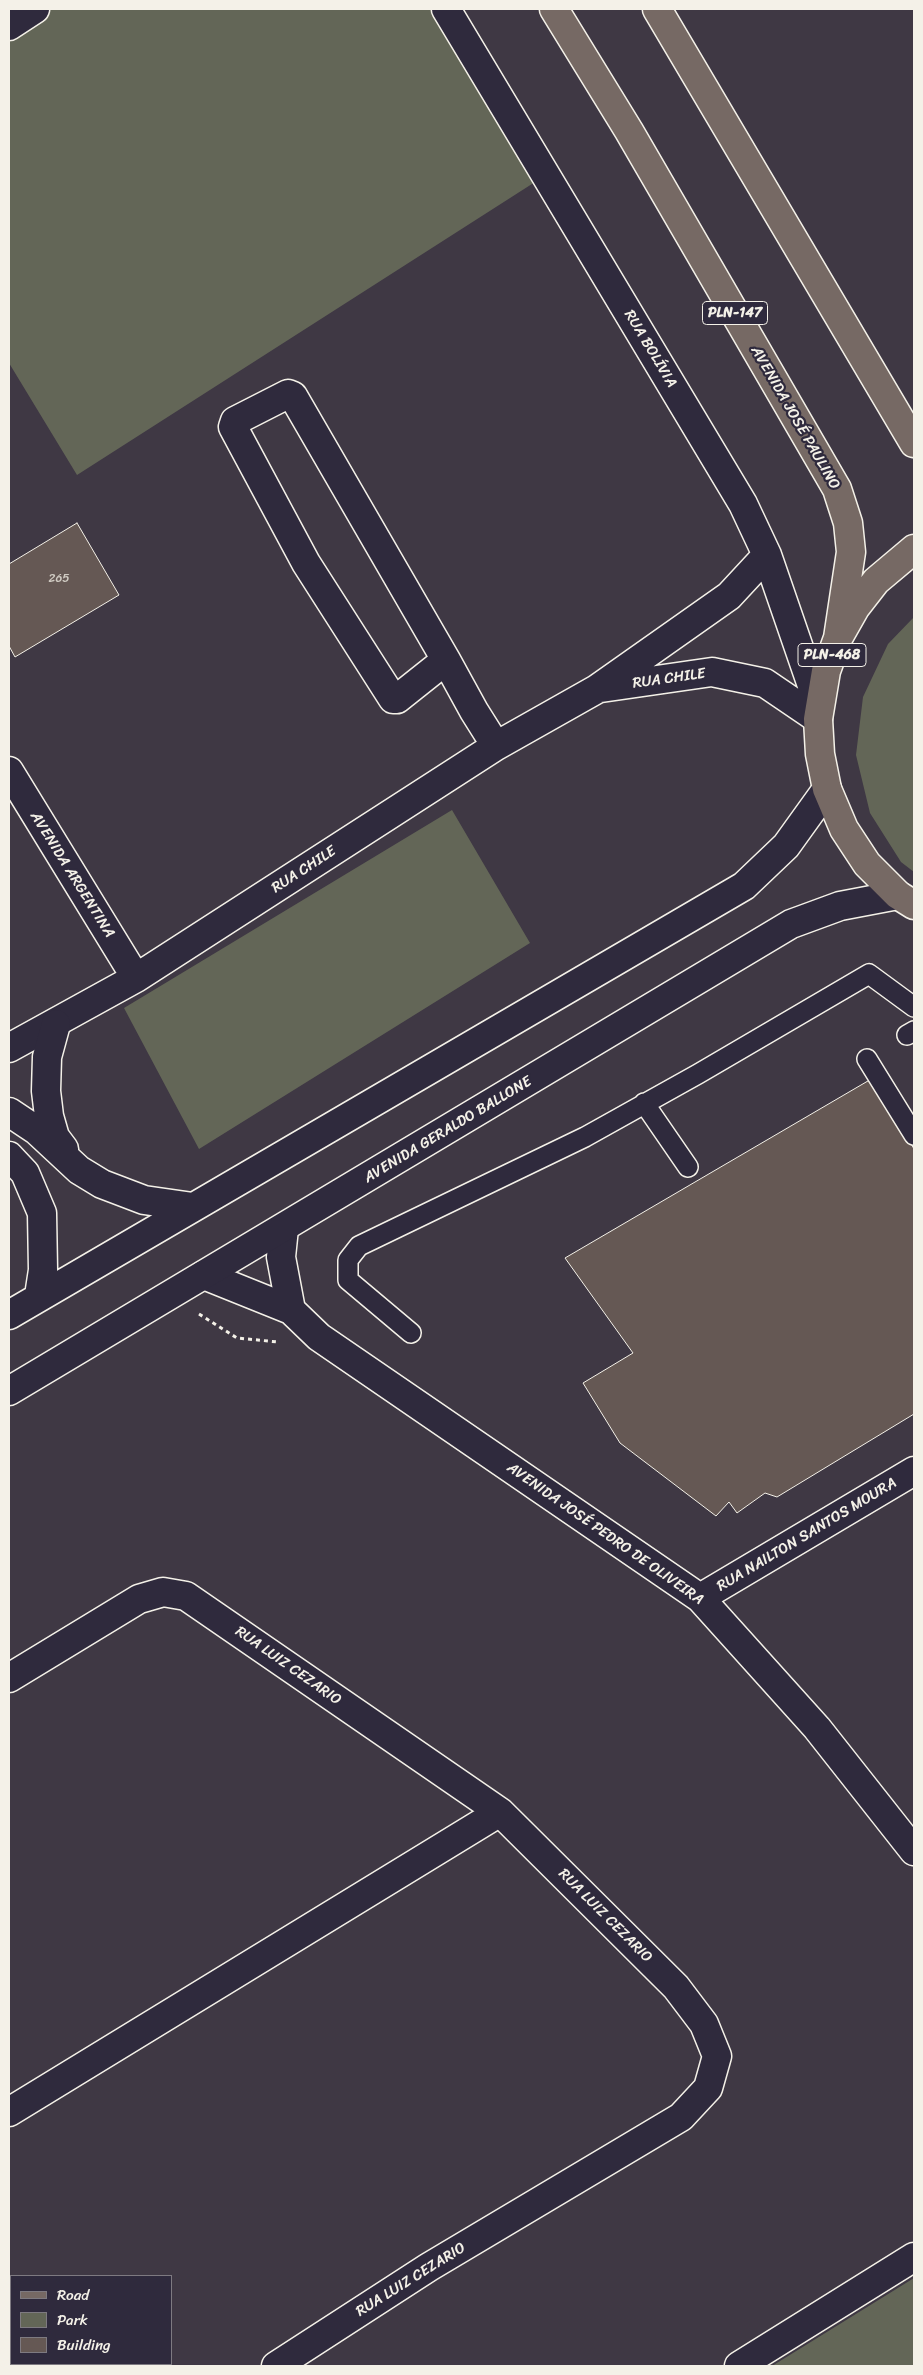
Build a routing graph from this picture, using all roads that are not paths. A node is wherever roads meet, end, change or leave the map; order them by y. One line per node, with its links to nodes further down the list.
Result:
1 (35, 9): 5 (street)
2 (446, 9): 8 (street, RUA BOLÍVIA)
3 (554, 9): 9 (main road, AVENIDA JOSÉ PAULINO / PLN-147)
4 (657, 9): 6 (main road)
5 (9, 26)
6 (914, 443)
7 (914, 549): 9 (main road, PLN-468)
8 (767, 556): 11 (street, RUA CHILE); 12 (street, RUA BOLÍVIA)
9 (838, 638): 12 (main road, PLN-468)
10 (446, 660): 10 (street); 13 (street)
11 (597, 689): 12 (street, RUA CHILE); 13 (street, RUA CHILE)
12 (819, 712): 15 (main road, PLN-468)
13 (496, 746): 17 (street, RUA CHILE)
14 (9, 771): 17 (street, AVENIDA ARGENTINA)
15 (827, 790): 16 (main road, PLN-468); 28 (street)
16 (906, 900): 29 (street, AVENIDA GERALDO BALLONE / PLN-468)
17 (136, 978): 19 (street, RUA CHILE)
18 (914, 1007): 22 (lane)
19 (56, 1024): 20 (street, RUA CHILE); 27 (street)
20 (9, 1048)
21 (867, 1060): 24 (lane)
22 (644, 1103): 26 (lane); 34 (lane)
23 (9, 1112): 27 (street)
24 (914, 1135)
25 (9, 1156): 31 (street)
26 (688, 1167)
27 (80, 1170): 28 (street)
28 (192, 1207): 31 (street)
29 (284, 1228): 30 (street, AVENIDA GERALDO BALLONE / PLN-468); 32 (street)
30 (204, 1275): 32 (street, AVENIDA JOSÉ PEDRO DE OLIVEIRA); 35 (street, AVENIDA GERALDO BALLONE / PLN-468)
31 (40, 1296): 33 (street)
32 (291, 1310): 37 (street, AVENIDA JOSÉ PEDRO DE OLIVEIRA)
33 (9, 1315)
34 (411, 1333)
35 (9, 1391)
36 (914, 1471): 37 (street, RUA NAILTON SANTOS MOURA)
37 (700, 1598): 40 (street, AVENIDA JOSÉ PEDRO DE OLIVEIRA)
38 (9, 1678): 39 (street, RUA LUIZ CEZARIO)
39 (500, 1812): 41 (street); 43 (street, RUA LUIZ CEZARIO)
40 (914, 1851)
41 (9, 2112)
42 (914, 2257): 44 (street)
43 (276, 2366)
44 (739, 2366)

